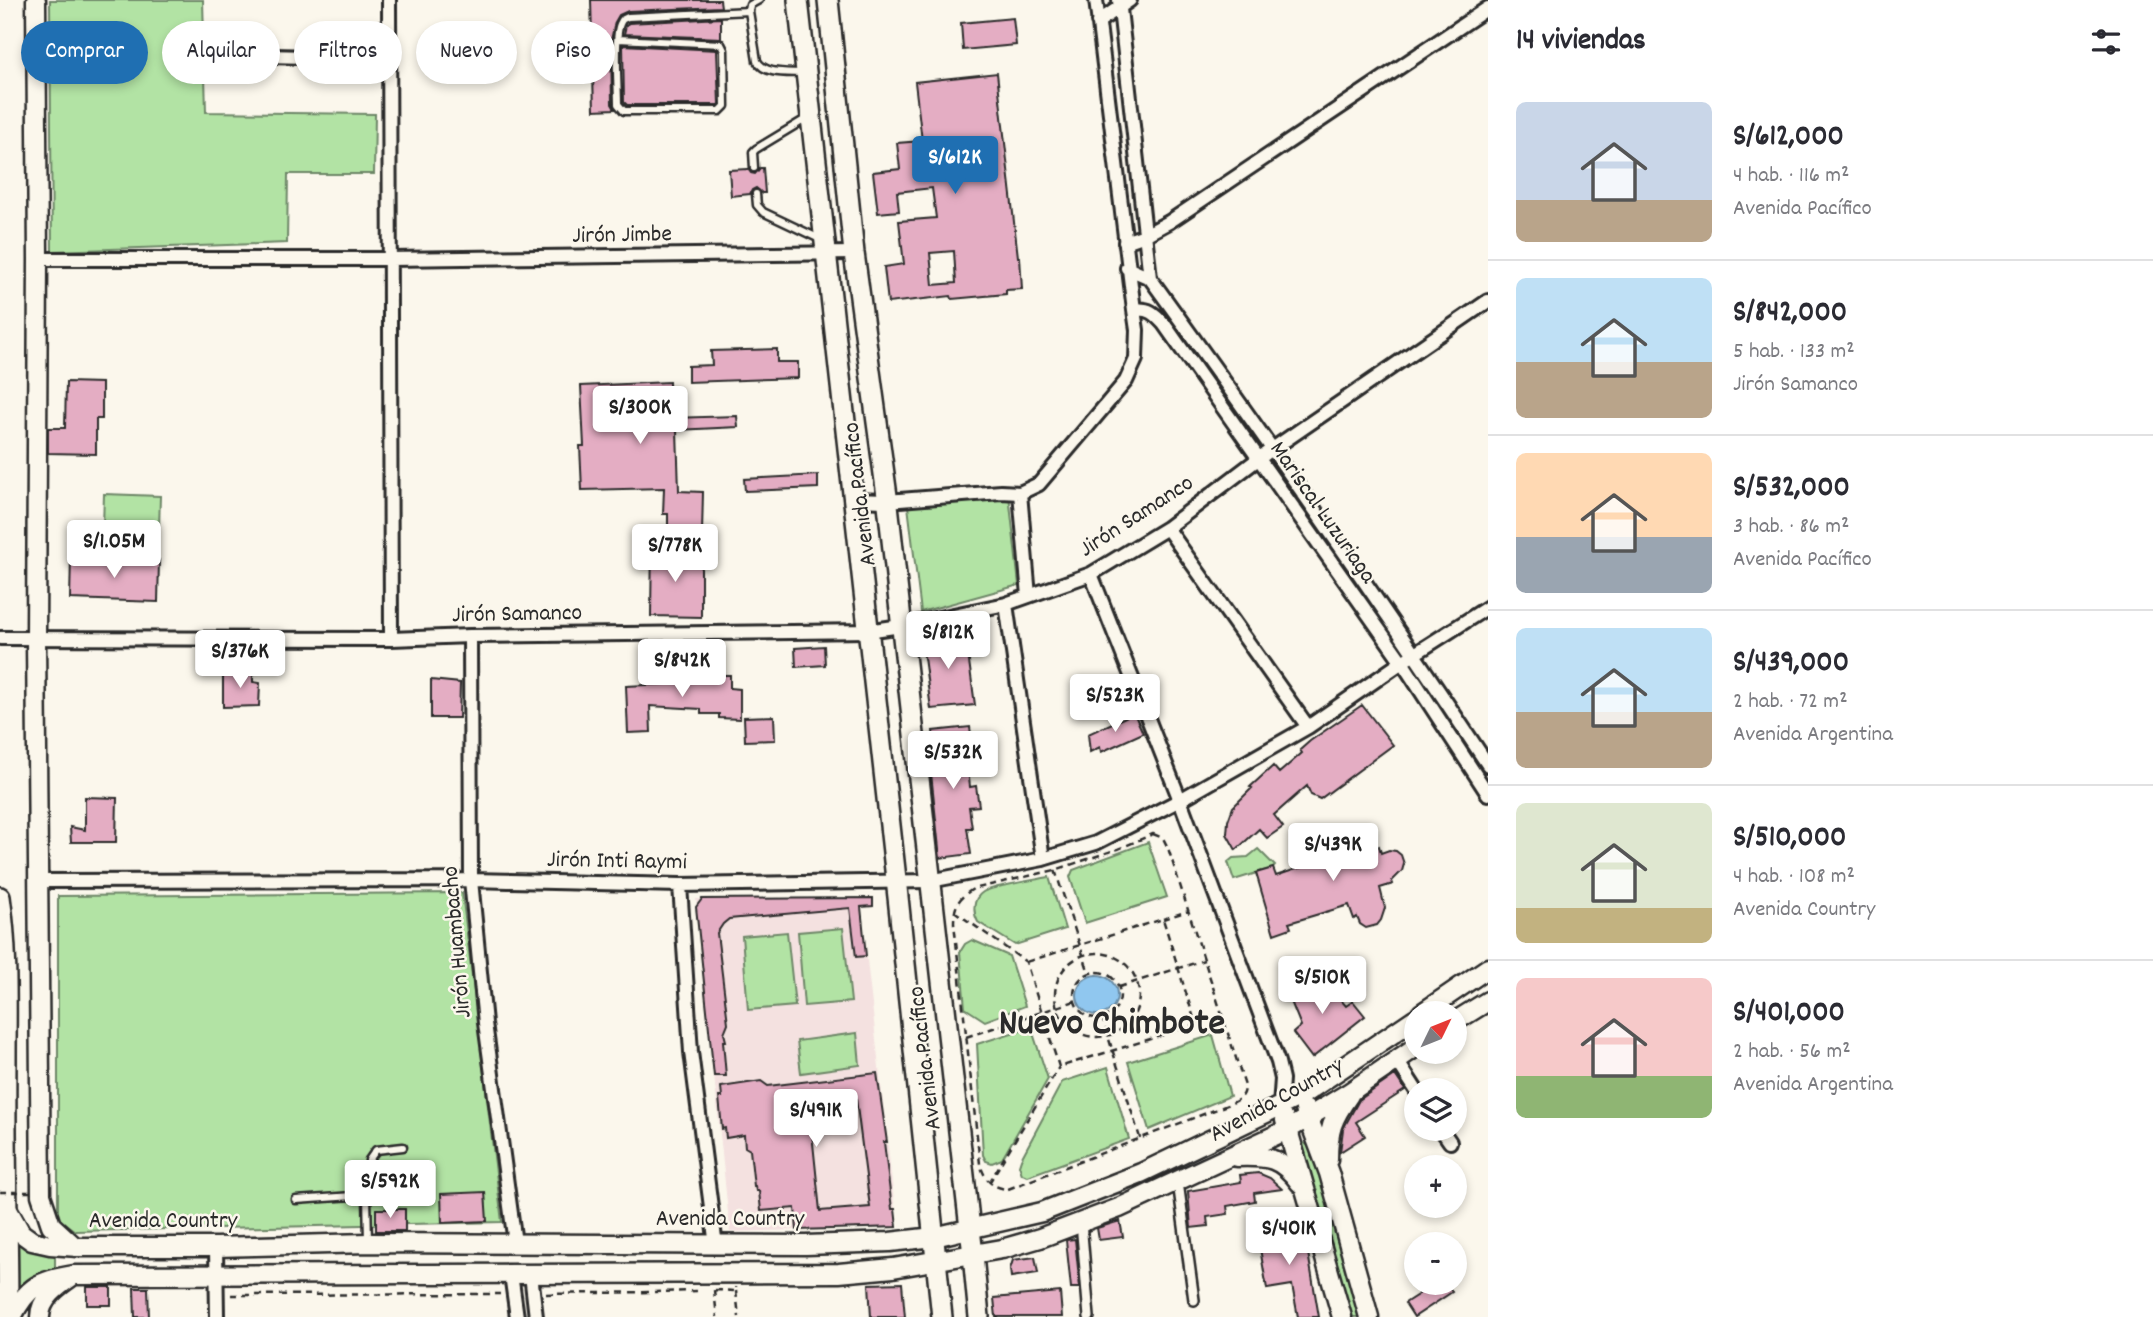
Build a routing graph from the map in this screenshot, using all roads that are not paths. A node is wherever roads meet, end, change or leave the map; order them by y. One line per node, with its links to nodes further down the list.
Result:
1 (36, 0): 22 (main road)
2 (389, 0): 10 (street)
3 (759, 0): 9 (lane)
4 (798, 0): 13 (main road, Avenida Pacífico)
5 (828, 0): 21 (main road, Avenida Pacífico)
6 (1096, 0): 11 (street)
7 (1123, 2): 11 (street); 18 (street, Mariscal Luzuriaga)
8 (1488, 8): 18 (street)
9 (749, 11): 12 (lane); 13 (lane)
10 (389, 21)
11 (1098, 22): 19 (street)
12 (618, 39): 12 (lane)
13 (806, 73): 15 (main road, Avenida Pacífico)
14 (390, 84): 23 (street)
15 (810, 116): 16 (lane); 20 (main road, Avenida Pacífico)
16 (754, 169)
17 (757, 194): 20 (lane)
18 (1145, 235): 19 (street); 25 (street, Mariscal Luzuriaga)
19 (1125, 242): 24 (street)
20 (825, 248): 21 (street, Jirón Jimbe); 23 (street, Jirón Jimbe); 31 (main road, Avenida Pacífico)
21 (855, 254): 32 (main road, Avenida Pacífico)
22 (38, 259): 23 (street, Jirón Jimbe); 42 (main road)
23 (390, 259): 43 (street)
24 (1127, 268): 25 (street); 27 (street)
25 (1150, 278): 28 (street, Mariscal Luzuriaga)
26 (1488, 301): 28 (street, Jirón Samanco)
27 (1134, 310): 29 (street, Mariscal Luzuriaga); 30 (street)
28 (1273, 449): 29 (street, Jirón Samanco); 44 (street, Mariscal Luzuriaga)
29 (1258, 459): 33 (street, Jirón Samanco); 45 (street, Mariscal Luzuriaga)
30 (1020, 493): 32 (street); 35 (street)
31 (852, 500): 32 (street); 39 (main road, Avenida Pacífico)
32 (887, 501): 38 (main road, Avenida Pacífico)
33 (1167, 528): 34 (street, Jirón Samanco); 46 (street)
34 (1091, 574): 35 (street, Jirón Samanco); 49 (street)
35 (1029, 596): 36 (street, Jirón Samanco)
36 (1006, 604): 38 (street, Jirón Samanco); 50 (street)
37 (1488, 607): 44 (street, Jirón Inti Raymi)
38 (901, 626): 39 (street, Jirón Samanco); 53 (main road, Avenida Pacífico)
39 (867, 631): 40 (street, Jirón Samanco); 54 (main road, Avenida Pacífico)
40 (470, 636): 43 (street, Jirón Samanco); 51 (street, Jirón Huambacho)
41 (0, 638): 42 (street, Jirón Samanco)
42 (36, 639): 43 (street, Jirón Samanco); 52 (main road)
43 (391, 639)
44 (1415, 654): 45 (street, Jirón Inti Raymi); 47 (street, Mariscal Luzuriaga)
45 (1402, 662): 46 (street, Jirón Inti Raymi); 48 (street, Mariscal Luzuriaga)
46 (1308, 727): 49 (street, Jirón Inti Raymi)
47 (1488, 765)
48 (1488, 794)
49 (1180, 800): 50 (street, Jirón Inti Raymi); 66 (street)
50 (1043, 859): 53 (street, Jirón Inti Raymi)
51 (471, 880): 52 (street, Jirón Inti Raymi); 55 (street, Jirón Inti Raymi); 85 (street, Jirón Huambacho)
52 (38, 881): 89 (main road)
53 (930, 881): 54 (street, Jirón Inti Raymi); 81 (main road, Avenida Pacífico)
54 (896, 883): 55 (street, Jirón Inti Raymi); 82 (main road, Avenida Pacífico)
55 (680, 885): 88 (street)
56 (0, 897): 62 (main road)
57 (1486, 974): 58 (main road)
58 (1442, 1001)
59 (1488, 1001): 60 (main road)
60 (1467, 1014)
61 (1404, 1026): 68 (main road, Avenida Country)
62 (3, 1054): 79 (main road)
63 (1404, 1054): 64 (main road, Avenida Country)
64 (1396, 1059): 65 (street); 67 (main road, Avenida Country)
65 (1408, 1078)
66 (1282, 1079): 68 (street); 69 (street)
67 (1350, 1092): 70 (main road, Avenida Country); 74 (main road)
68 (1299, 1097): 69 (main road, Avenida Country); 70 (main road)
69 (1280, 1107): 71 (main road); 81 (main road, Avenida Country)
70 (1309, 1117): 71 (main road, Avenida Country); 74 (main road)
71 (1289, 1129): 73 (main road, Avenida Country); 76 (main road)
72 (403, 1147): 77 (lane)
73 (1227, 1157): 75 (main road, Avenida Country); 76 (main road)
74 (1329, 1173): 110 (main road)
75 (1178, 1181): 80 (main road, Avenida Country); 100 (street)
76 (1306, 1191): 109 (main road)
77 (367, 1195): 78 (lane); 83 (lane)
78 (296, 1200)
79 (8, 1210): 89 (main road, Avenida Country); 101 (main road)
80 (1081, 1222): 91 (main road, Avenida Country); 108 (street)
81 (970, 1229): 82 (main road, Avenida Country); 91 (main road, Avenida Pacífico)
82 (934, 1237): 88 (main road, Avenida Country); 92 (main road, Avenida Pacífico)
83 (368, 1243): 84 (main road, Avenida Country); 90 (main road, Avenida Country)
84 (415, 1243): 85 (main road, Avenida Country); 93 (main road)
85 (515, 1243): 86 (main road, Avenida Country)
86 (620, 1243): 88 (main road, Avenida Country); 96 (main road)
87 (143, 1246): 89 (main road, Avenida Country); 90 (main road, Avenida Country); 98 (main road)
88 (716, 1246)
89 (75, 1247)
90 (216, 1247): 99 (street)
91 (973, 1255): 92 (main road, Avenida Country); 107 (main road, Avenida Pacífico)
92 (937, 1260): 96 (main road, Avenida Country); 106 (main road, Avenida Pacífico)
93 (415, 1273): 94 (main road, Avenida Country); 99 (main road, Avenida Country)
94 (511, 1274): 95 (main road, Avenida Country); 104 (street)
95 (531, 1274): 96 (main road, Avenida Country); 105 (street)
96 (620, 1274)
97 (74, 1275): 98 (main road, Avenida Country); 101 (main road, Avenida Country); 102 (main road)
98 (140, 1275): 99 (main road, Avenida Country)
99 (217, 1276): 103 (street)
100 (1194, 1300)
101 (10, 1317)
102 (40, 1317)
103 (217, 1317)
104 (517, 1317)
105 (536, 1317)
106 (942, 1317)
107 (979, 1317)
108 (1089, 1317)
109 (1342, 1317)
110 (1368, 1317)

